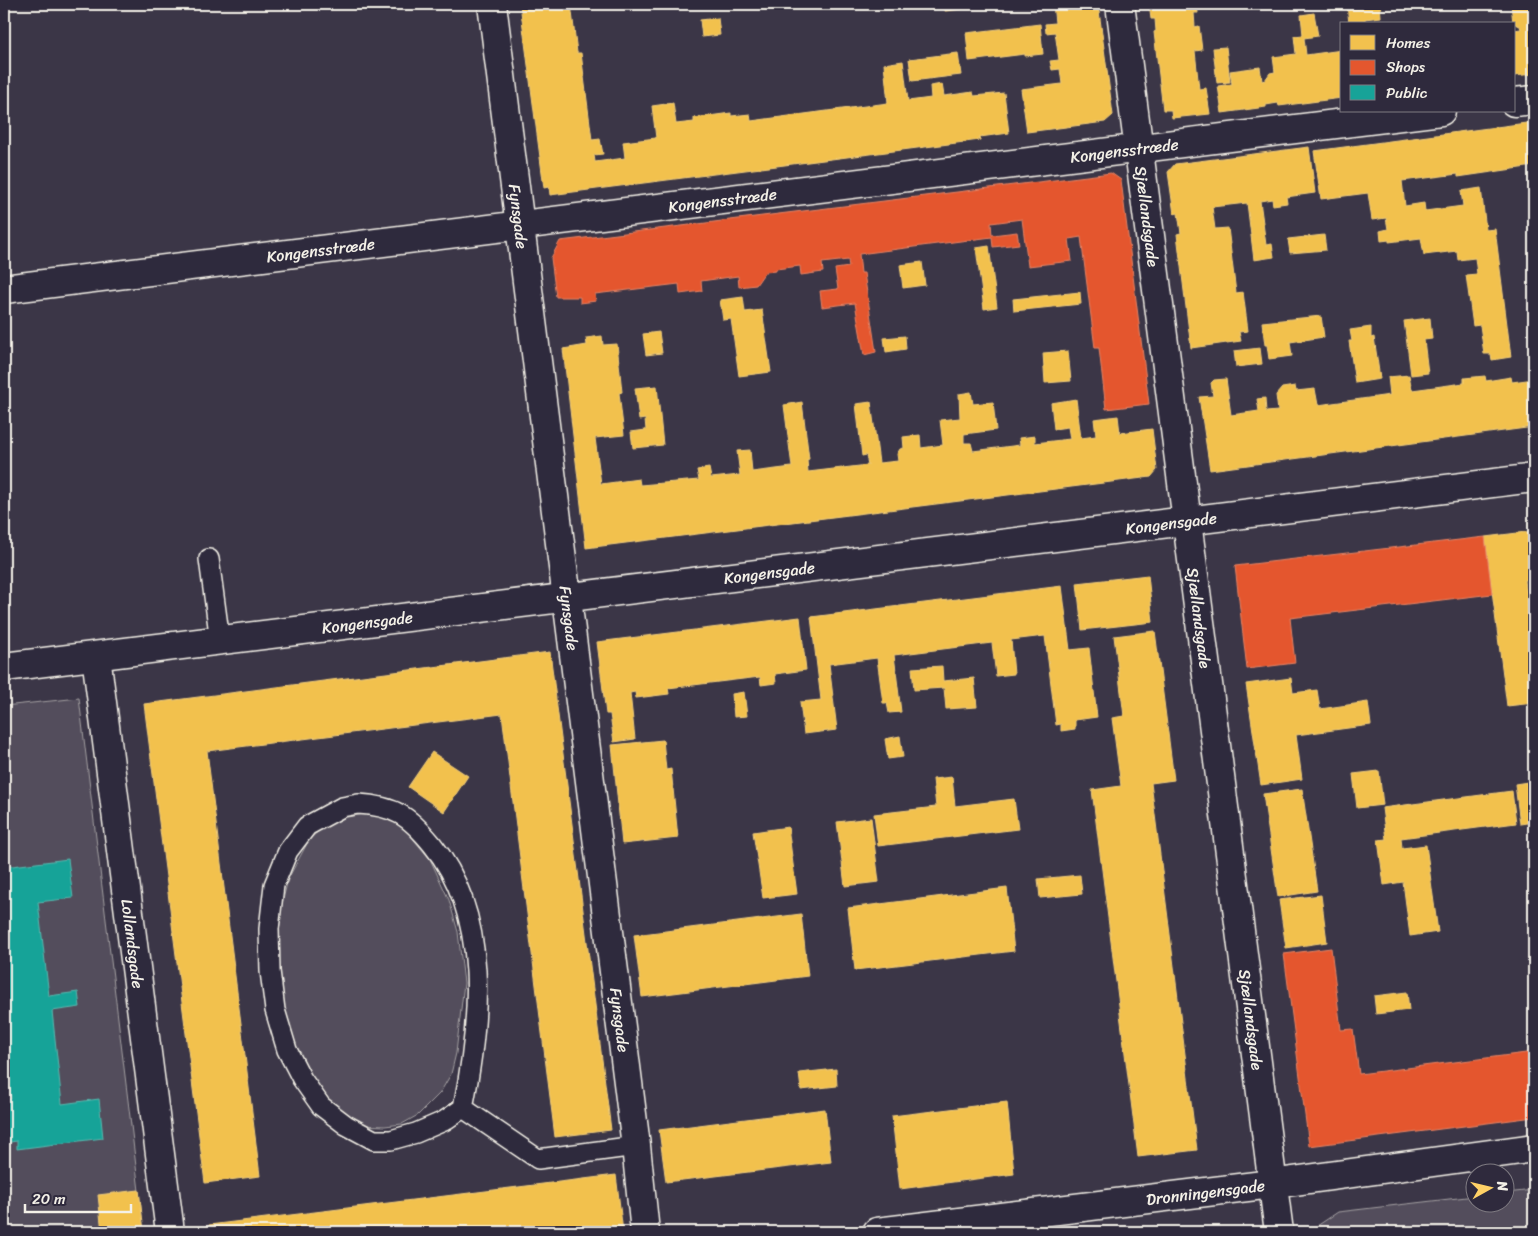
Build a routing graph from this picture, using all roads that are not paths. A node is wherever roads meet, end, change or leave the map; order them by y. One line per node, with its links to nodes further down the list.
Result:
1 (492, 4): 7 (street, Fynsgade)
2 (1120, 4): 6 (street, Sjællandsgade)
3 (1534, 100): 4 (street)
4 (1516, 102)
5 (1433, 112): 6 (street, Kongensstræde)
6 (1139, 148): 7 (street, Kongensstræde); 10 (street, Sjællandsgade)
7 (520, 225): 8 (street, Kongensstræde); 12 (street, Fynsgade)
8 (4, 289)
9 (1534, 478): 10 (street, Kongensgade)
10 (1187, 522): 12 (street, Kongensgade); 19 (street, Sjællandsgade)
11 (209, 559): 13 (lane)
12 (566, 598): 13 (street, Kongensgade); 17 (street, Fynsgade)
13 (220, 640): 14 (street, Kongensgade)
14 (96, 656): 15 (street, Kongensgade); 20 (street, Lollandsgade)
15 (4, 667)
16 (463, 1108): 16 (lane); 17 (lane)
17 (636, 1146): 21 (street, Fynsgade)
18 (1534, 1148): 19 (street, Dronningensgade)
19 (1272, 1184): 22 (street, Dronningensgade); 23 (street, Sjællandsgade)
20 (170, 1232)
21 (645, 1232)
22 (877, 1232)
23 (1278, 1232)

